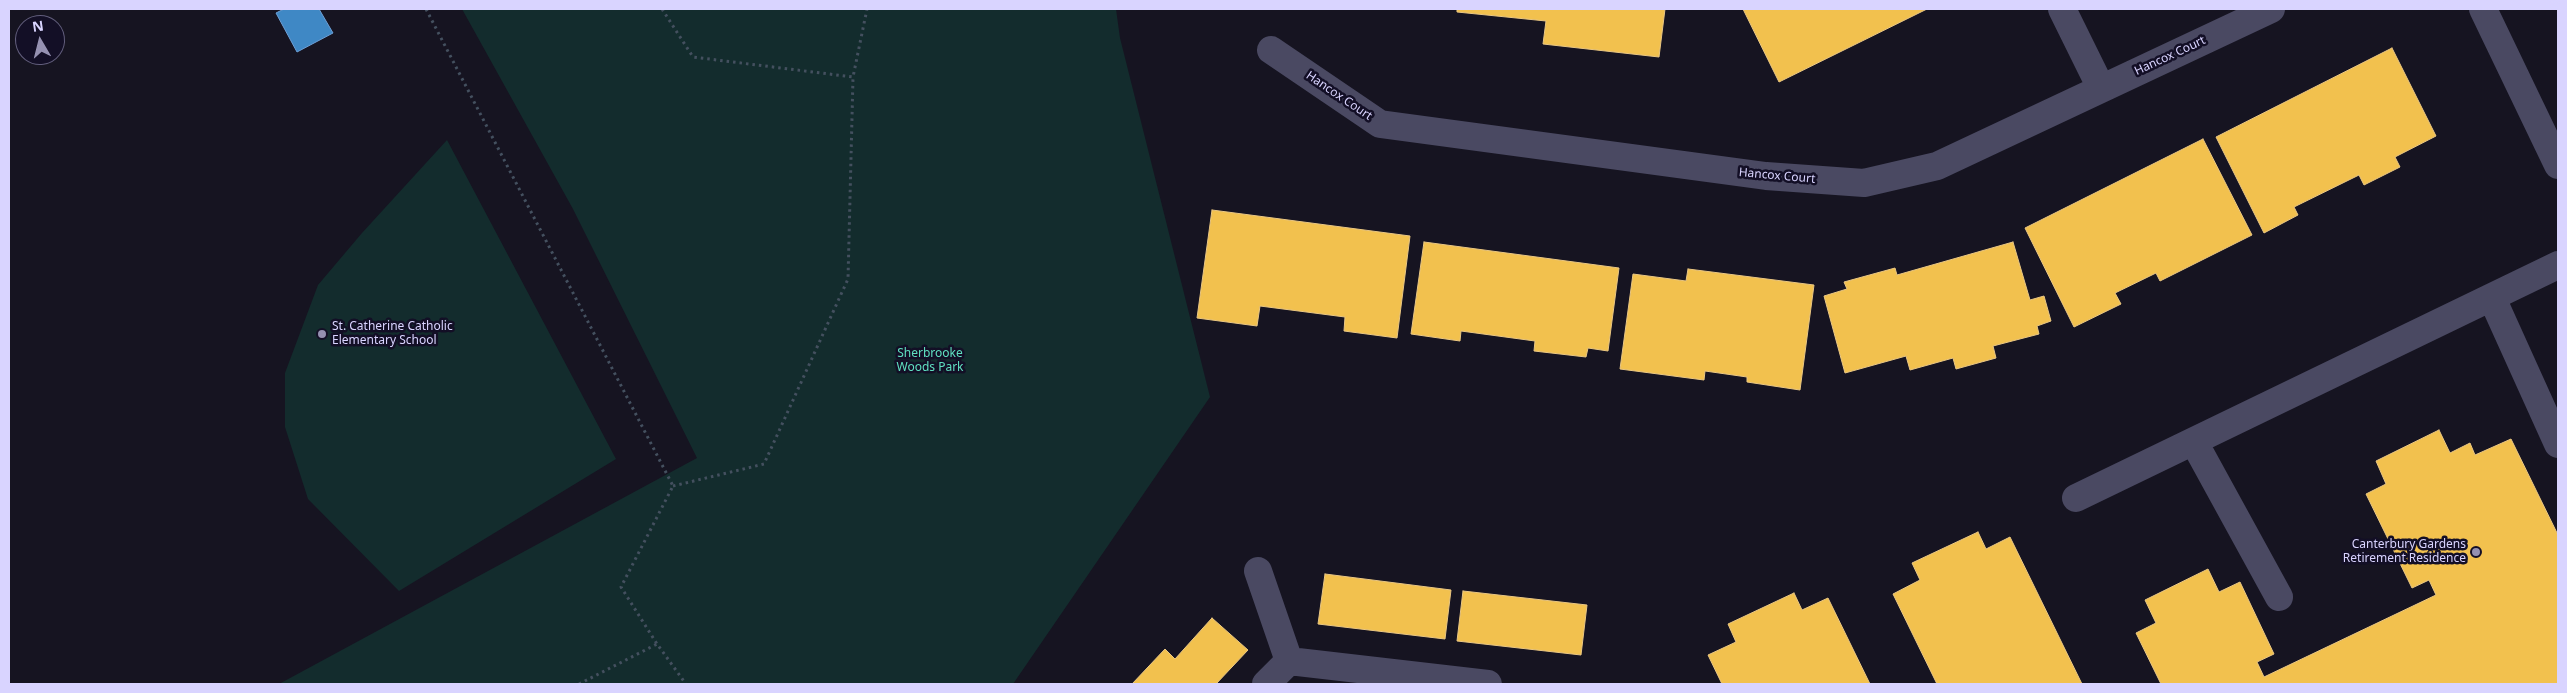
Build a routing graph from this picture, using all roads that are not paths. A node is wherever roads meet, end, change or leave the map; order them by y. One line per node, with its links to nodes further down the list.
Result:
1 (2062, 9): 5 (street)
2 (2271, 9): 5 (street, Hancox Court)
3 (2483, 9): 6 (street)
4 (1271, 50): 5 (street, Hancox Court)
5 (2101, 88)
6 (2558, 165)
7 (2558, 265): 8 (street)
8 (2492, 298): 9 (street); 10 (street)
9 (2194, 442): 11 (street); 13 (street)
10 (2558, 444)
11 (2076, 498)
12 (1258, 571): 14 (street)
13 (2279, 597)
14 (1289, 661): 15 (street); 16 (street)
15 (1266, 684)
16 (1488, 684)

